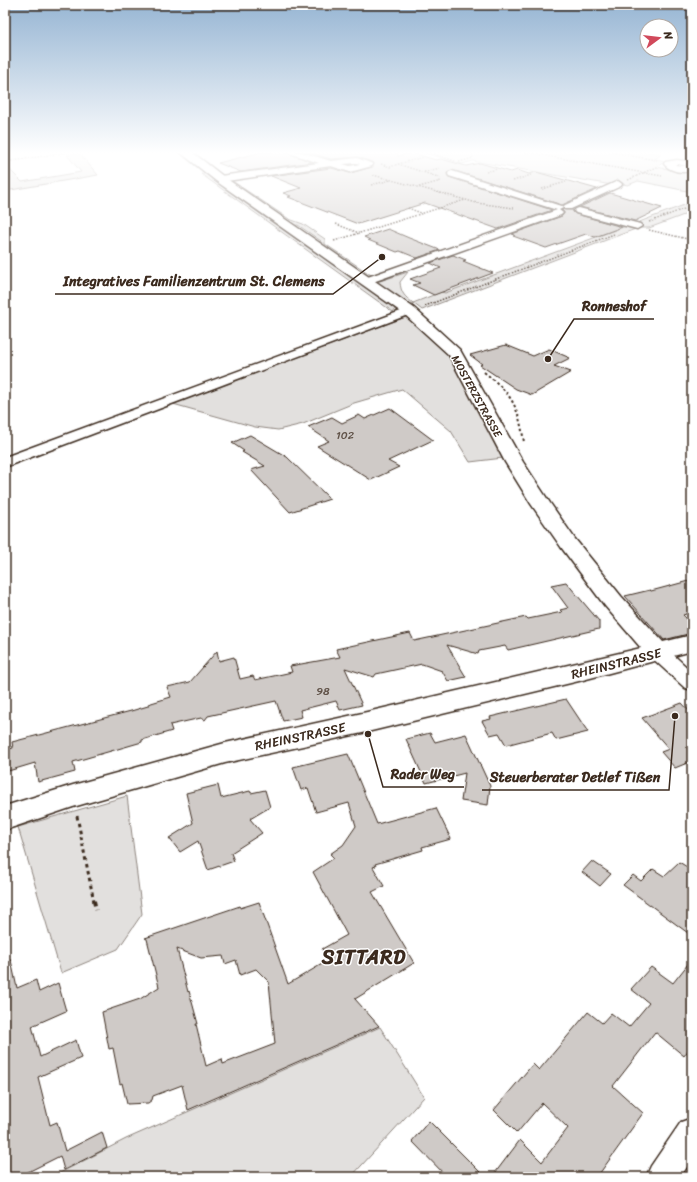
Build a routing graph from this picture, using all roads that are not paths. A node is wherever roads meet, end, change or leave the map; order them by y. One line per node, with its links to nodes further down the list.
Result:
1 (260, 207): 7 (street, MOSTERZSTRASSE)
2 (547, 207): 4 (street)
3 (568, 207): 4 (street); 5 (street)
4 (558, 211): 5 (street); 7 (street)
5 (579, 211): 6 (street)
6 (637, 226)
7 (366, 281): 8 (street, MOSTERZSTRASSE)
8 (409, 311): 9 (street); 11 (street, MOSTERZSTRASSE)
9 (5, 462)
10 (692, 644): 11 (street, RHEINSTRASSE)
11 (658, 652): 12 (street, MOSTERZSTRASSE); 13 (street, RHEINSTRASSE)
12 (692, 683)
13 (5, 818)
14 (692, 1133): 15 (street)
15 (662, 1177)

